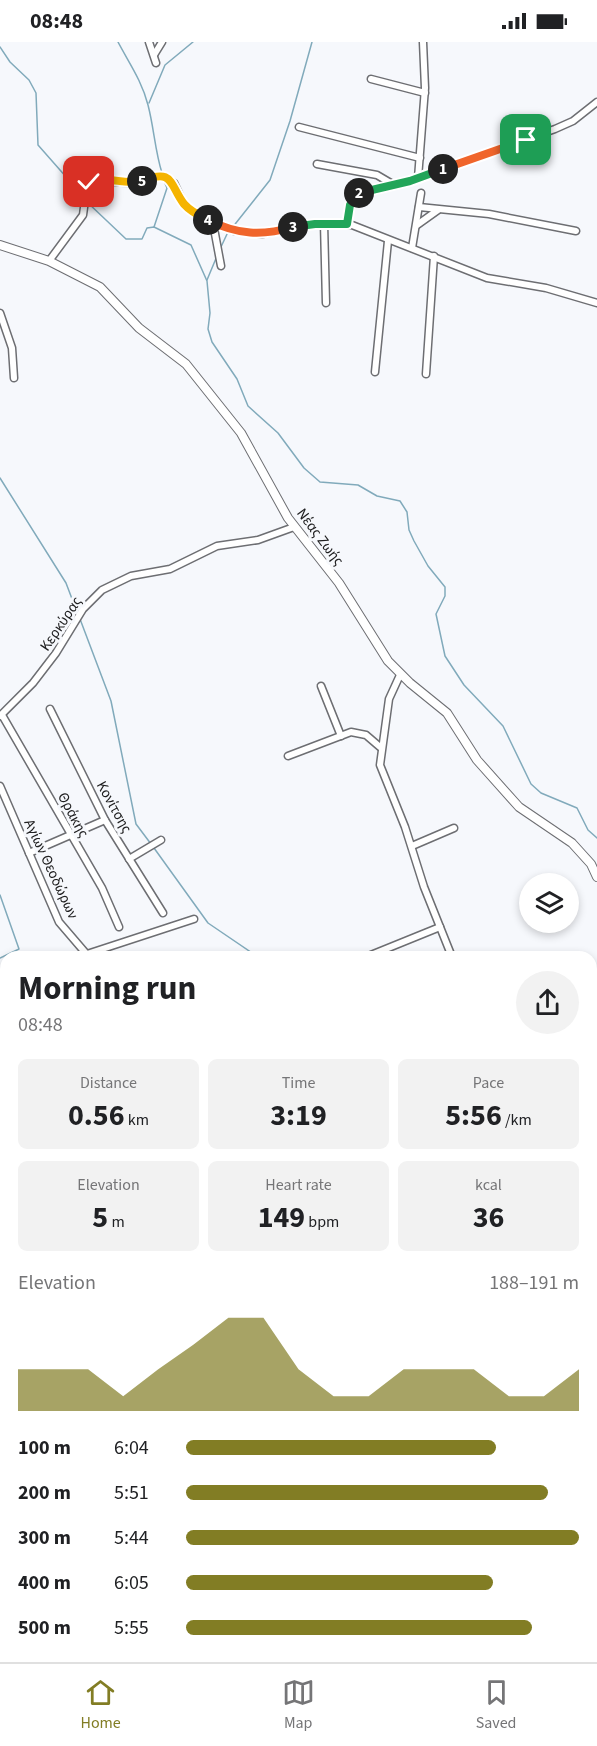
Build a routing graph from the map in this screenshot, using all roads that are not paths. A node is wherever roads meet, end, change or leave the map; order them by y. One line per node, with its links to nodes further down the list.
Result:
1 (149, 42): 4 (street)
2 (162, 42): 4 (street)
3 (423, 42): 7 (street)
4 (154, 55): 5 (street)
5 (156, 63)
6 (371, 79): 7 (street)
7 (425, 93): 10 (street)
8 (597, 102): 12 (street)
9 (299, 127): 10 (street)
10 (420, 158): 12 (street)
11 (317, 164): 13 (street)
12 (418, 178): 13 (street)
13 (393, 185): 19 (street)
14 (421, 193): 15 (street)
15 (419, 207): 16 (street); 20 (street)
16 (438, 209): 20 (street); 21 (street)
17 (213, 223): 18 (street); 26 (street); 27 (street)
18 (324, 223): 19 (street); 28 (street)
19 (347, 224): 22 (street)
20 (417, 225): 24 (street)
21 (576, 231)
22 (388, 241): 24 (street); 31 (street)
23 (0, 245): 26 (street, Νέας Ζωής)
24 (412, 248): 25 (street)
25 (434, 256): 29 (street); 32 (street)
26 (49, 261): 34 (street, Νέας Ζωής)
27 (221, 266)
28 (326, 303)
29 (597, 303)
30 (0, 313): 33 (street)
31 (375, 372)
32 (426, 374)
33 (14, 378)
34 (294, 527): 35 (street, Νέας Ζωής); 38 (street, Κερκύρας)
35 (400, 675): 40 (street); 50 (street, Νέας Ζωής)
36 (321, 686): 39 (street)
37 (50, 709): 43 (street, Κονίτσης)
38 (1, 716): 45 (street, Θράκης)
39 (341, 736): 40 (street); 41 (street)
40 (380, 747): 47 (street)
41 (288, 756)
42 (0, 786): 48 (street, Αγίων Θεοδώρων)
43 (105, 820): 45 (street); 49 (street, Κονίτσης)
44 (454, 828): 47 (street)
45 (69, 835): 48 (street); 53 (street, Θράκης)
46 (161, 840): 49 (street)
47 (412, 846): 54 (street)
48 (29, 853): 55 (street, Αγίων Θεοδώρων)
49 (129, 859): 51 (street, Κονίτσης)
50 (597, 877)
51 (163, 913)
52 (194, 919): 56 (street)
53 (119, 927)
54 (440, 927): 57 (street); 58 (street)
55 (84, 951)
56 (102, 951)
57 (381, 951)
58 (450, 951)

